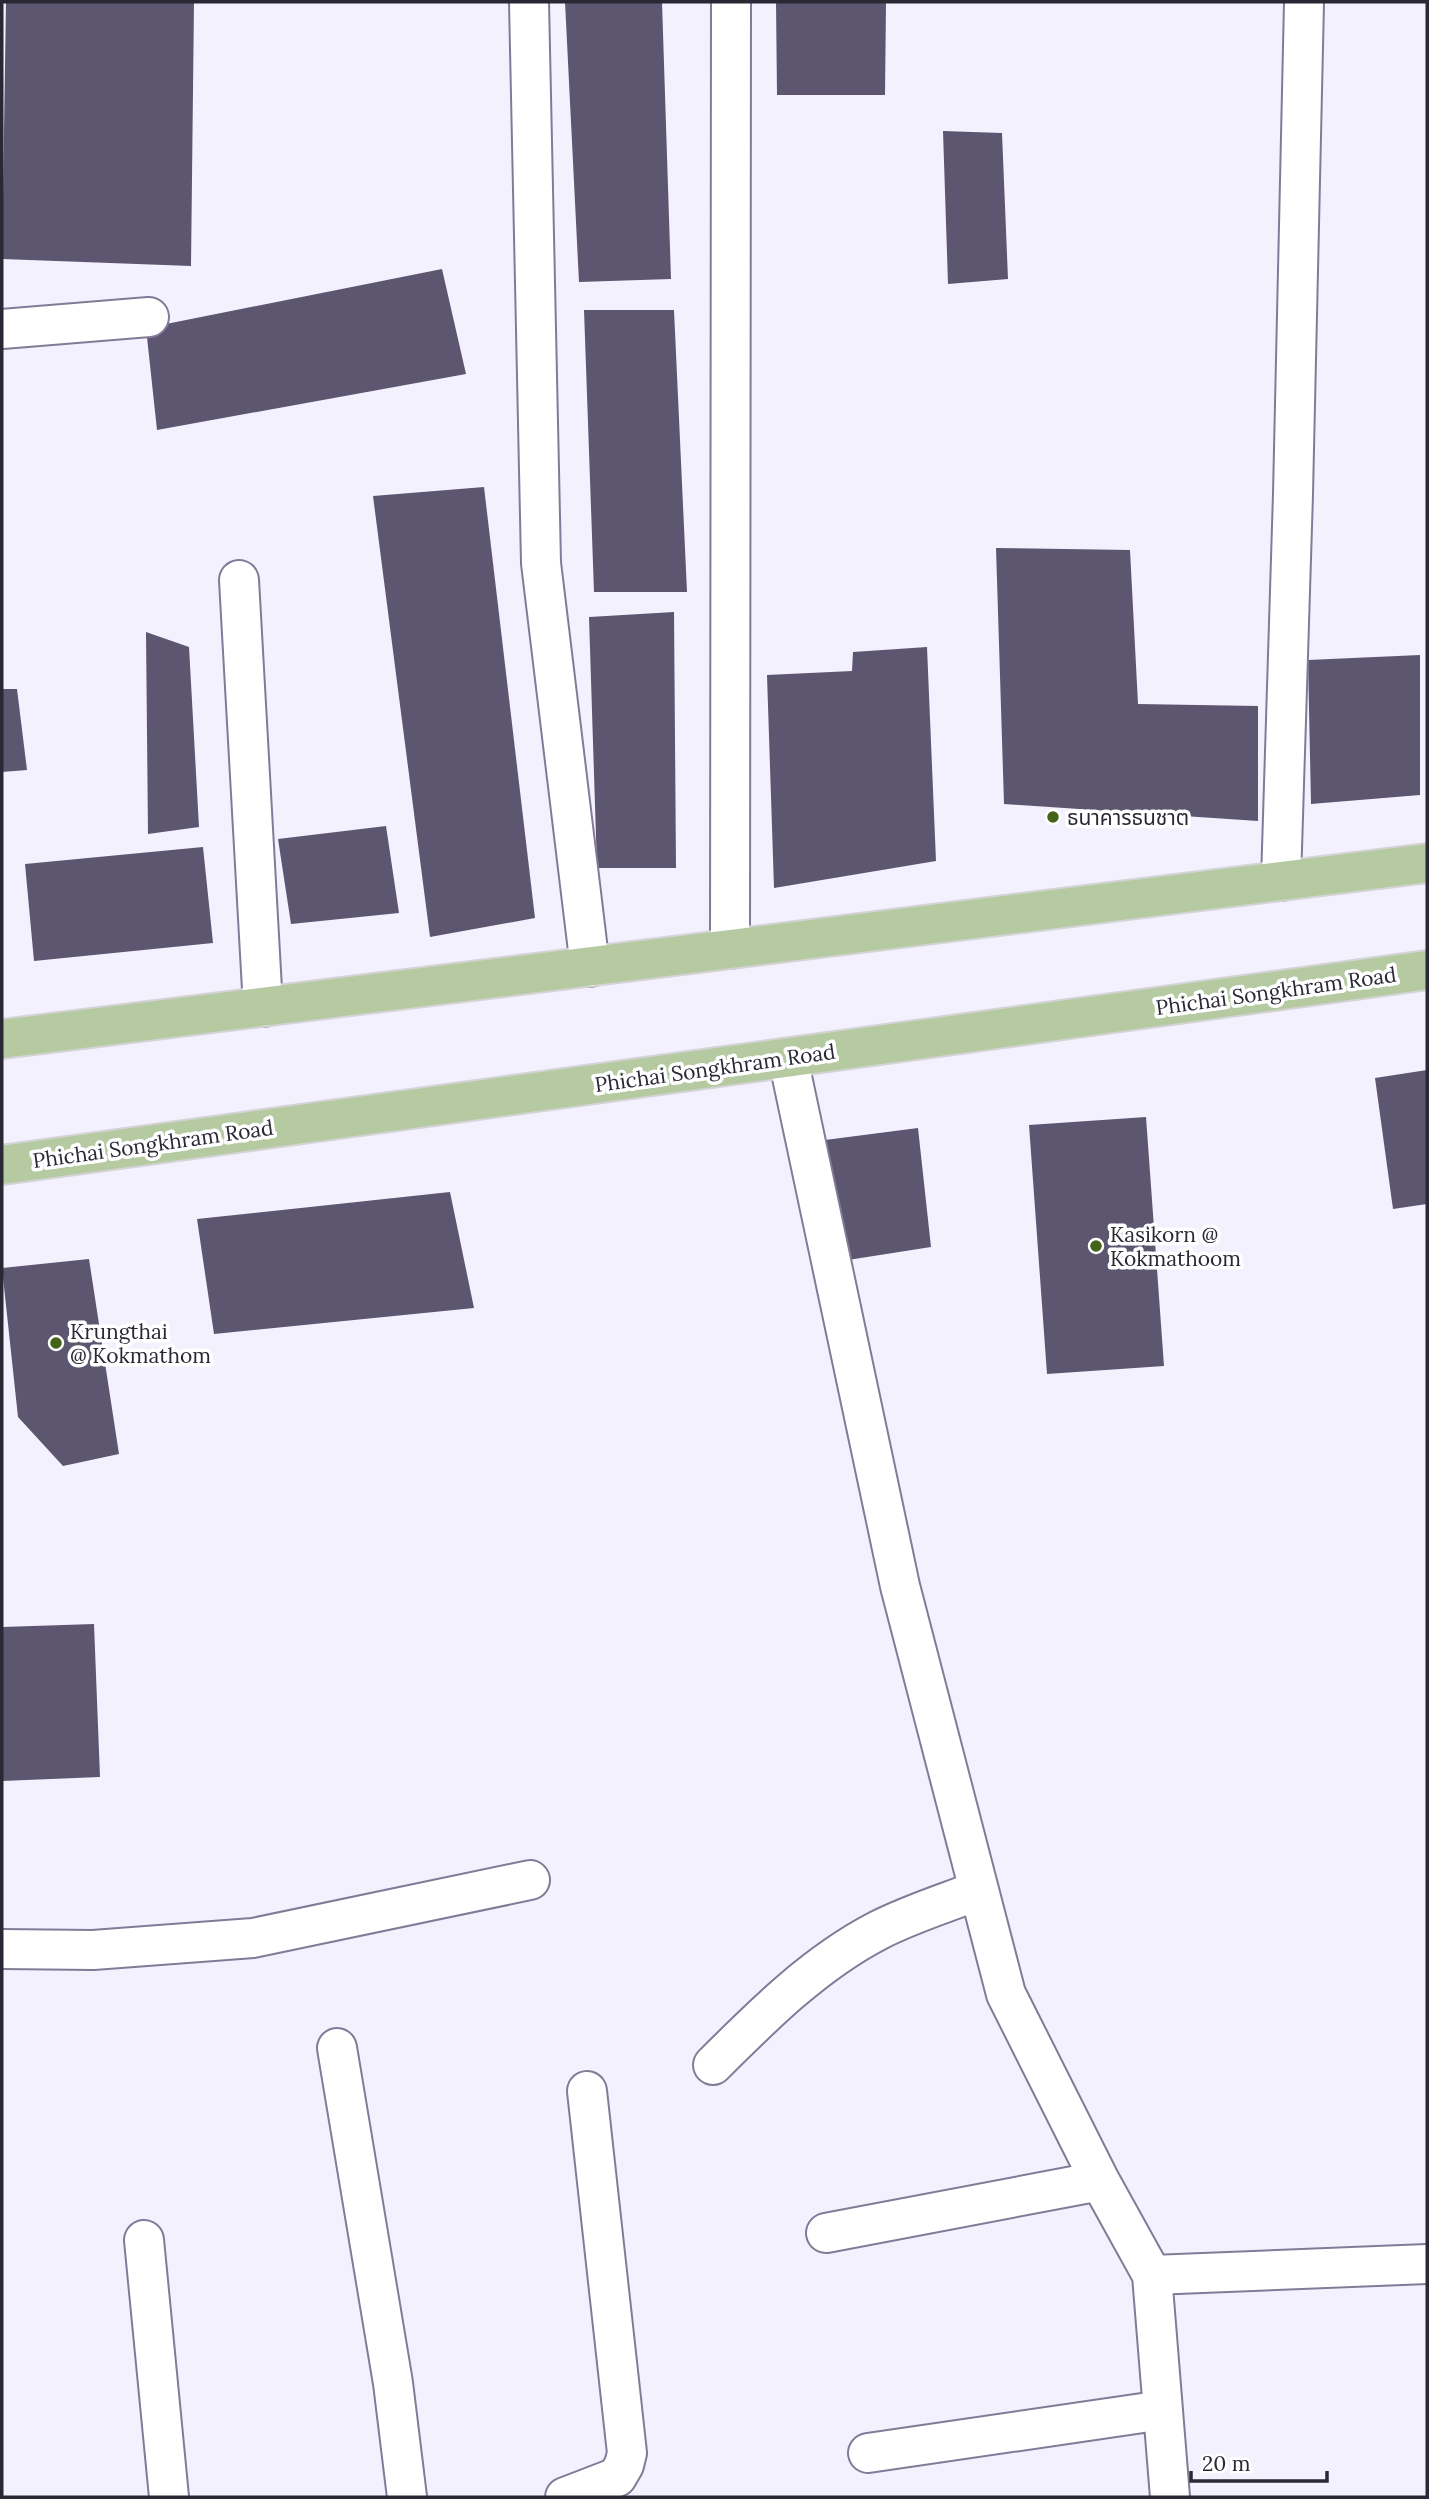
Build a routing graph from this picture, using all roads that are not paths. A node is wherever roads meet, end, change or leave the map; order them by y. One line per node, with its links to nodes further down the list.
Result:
1 (529, 2): 10 (street)
2 (731, 2): 9 (street)
3 (1304, 2): 8 (street)
4 (149, 317): 5 (street)
5 (2, 329)
6 (239, 580): 12 (street)
7 (1427, 863): 8 (main road)
8 (1281, 881): 9 (main road)
9 (730, 949): 10 (main road)
10 (590, 967): 12 (main road)
11 (1427, 970): 14 (main road, Phichai Songkhram Road)
12 (264, 1007): 13 (main road)
13 (2, 1039)
14 (789, 1058): 15 (main road, Phichai Songkhram Road); 17 (street)
15 (2, 1164)
16 (530, 1880): 18 (street)
17 (979, 1890): 20 (street); 22 (street)
18 (2, 1950)
19 (337, 2048): 30 (street)
20 (713, 2065)
21 (587, 2091): 31 (street)
22 (1100, 2181): 23 (street); 26 (street)
23 (826, 2233)
24 (144, 2240): 29 (street)
25 (1427, 2264): 26 (street)
26 (1152, 2275): 27 (street)
27 (1163, 2410): 28 (street); 32 (street)
28 (868, 2453)
29 (169, 2497)
30 (407, 2497)
31 (565, 2497)
32 (1170, 2497)

